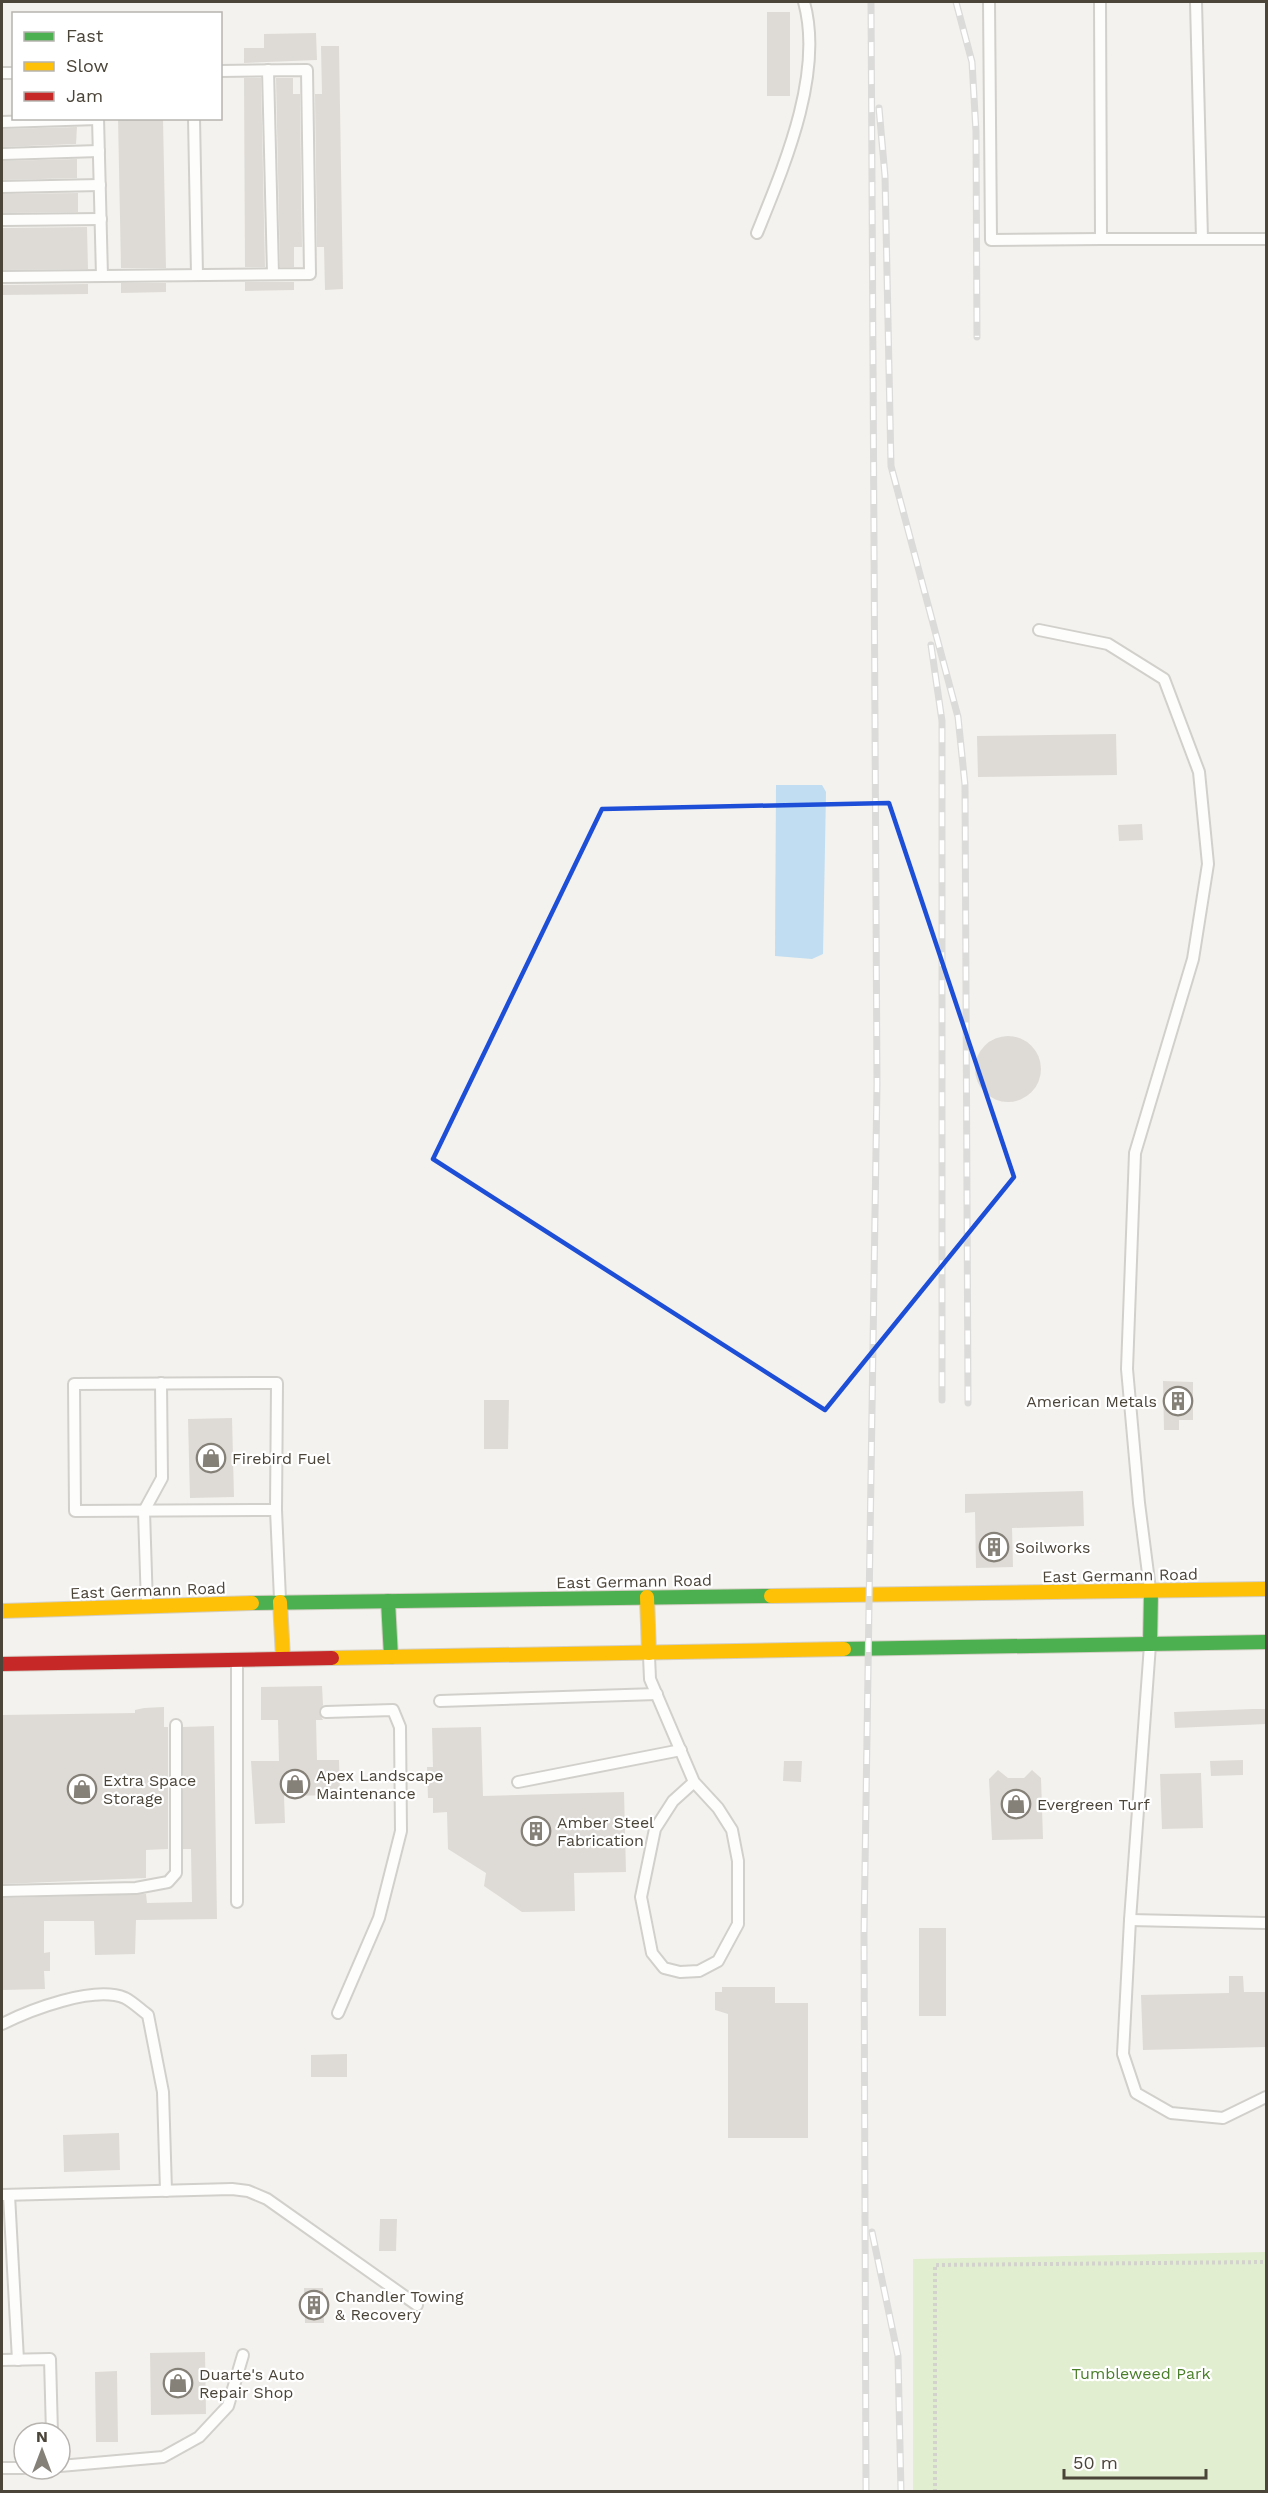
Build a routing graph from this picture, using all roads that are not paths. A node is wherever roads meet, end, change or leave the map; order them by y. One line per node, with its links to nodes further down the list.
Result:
1 (804, 2): 17 (lane)
2 (989, 2): 18 (lane)
3 (1100, 2): 18 (lane)
4 (1196, 2): 19 (lane)
5 (268, 70): 6 (lane); 21 (lane); 21 (lane)
6 (222, 71)
7 (66, 120): 10 (lane)
8 (98, 120): 11 (lane)
9 (194, 120): 22 (lane)
10 (2, 122)
11 (99, 152): 12 (lane); 13 (lane)
12 (2, 154)
13 (100, 185): 14 (lane); 15 (lane)
14 (2, 187)
15 (100, 219): 16 (lane); 23 (lane)
16 (2, 220)
17 (757, 233)
18 (1101, 239): 19 (lane)
19 (1202, 239): 20 (lane)
20 (1266, 239)
21 (273, 274): 22 (lane)
22 (197, 275): 23 (lane)
23 (102, 276): 24 (lane)
24 (2, 277)
25 (1039, 630): 30 (lane)
26 (161, 1383): 27 (lane); 28 (lane); 28 (lane)
27 (276, 1510): 28 (lane); 33 (lane)
28 (144, 1511): 34 (lane)
29 (1266, 1589): 30 (main road, East Germann Road)
30 (1150, 1592): 31 (main road, East Germann Road); 37 (main road)
31 (647, 1597): 32 (main road, East Germann Road); 38 (main road)
32 (388, 1601): 33 (main road, East Germann Road); 39 (main road)
33 (280, 1602): 34 (main road, East Germann Road); 40 (main road)
34 (147, 1606): 35 (main road, East Germann Road)
35 (2, 1611)
36 (1266, 1642): 37 (main road)
37 (1150, 1644): 38 (main road); 52 (lane)
38 (649, 1653): 39 (main road); 43 (lane)
39 (391, 1657): 40 (main road)
40 (283, 1658): 41 (main road)
41 (237, 1659): 42 (main road); 51 (lane)
42 (2, 1664)
43 (657, 1694): 44 (lane); 47 (lane)
44 (440, 1701)
45 (326, 1712): 54 (lane)
46 (176, 1725): 50 (lane)
47 (681, 1750): 48 (lane); 49 (lane)
48 (518, 1782)
49 (694, 1782): 49 (lane)
50 (2, 1891)
51 (237, 1902)
52 (1130, 1920): 53 (lane); 56 (lane)
53 (1266, 1923)
54 (338, 2013)
55 (2, 2024): 57 (lane)
56 (1266, 2097)
57 (166, 2191): 58 (lane); 59 (lane)
58 (5, 2195): 62 (lane)
59 (417, 2304)
60 (243, 2355): 64 (lane)
61 (2, 2360): 62 (lane)
62 (18, 2360): 63 (lane)
63 (52, 2421)
64 (72, 2465)

